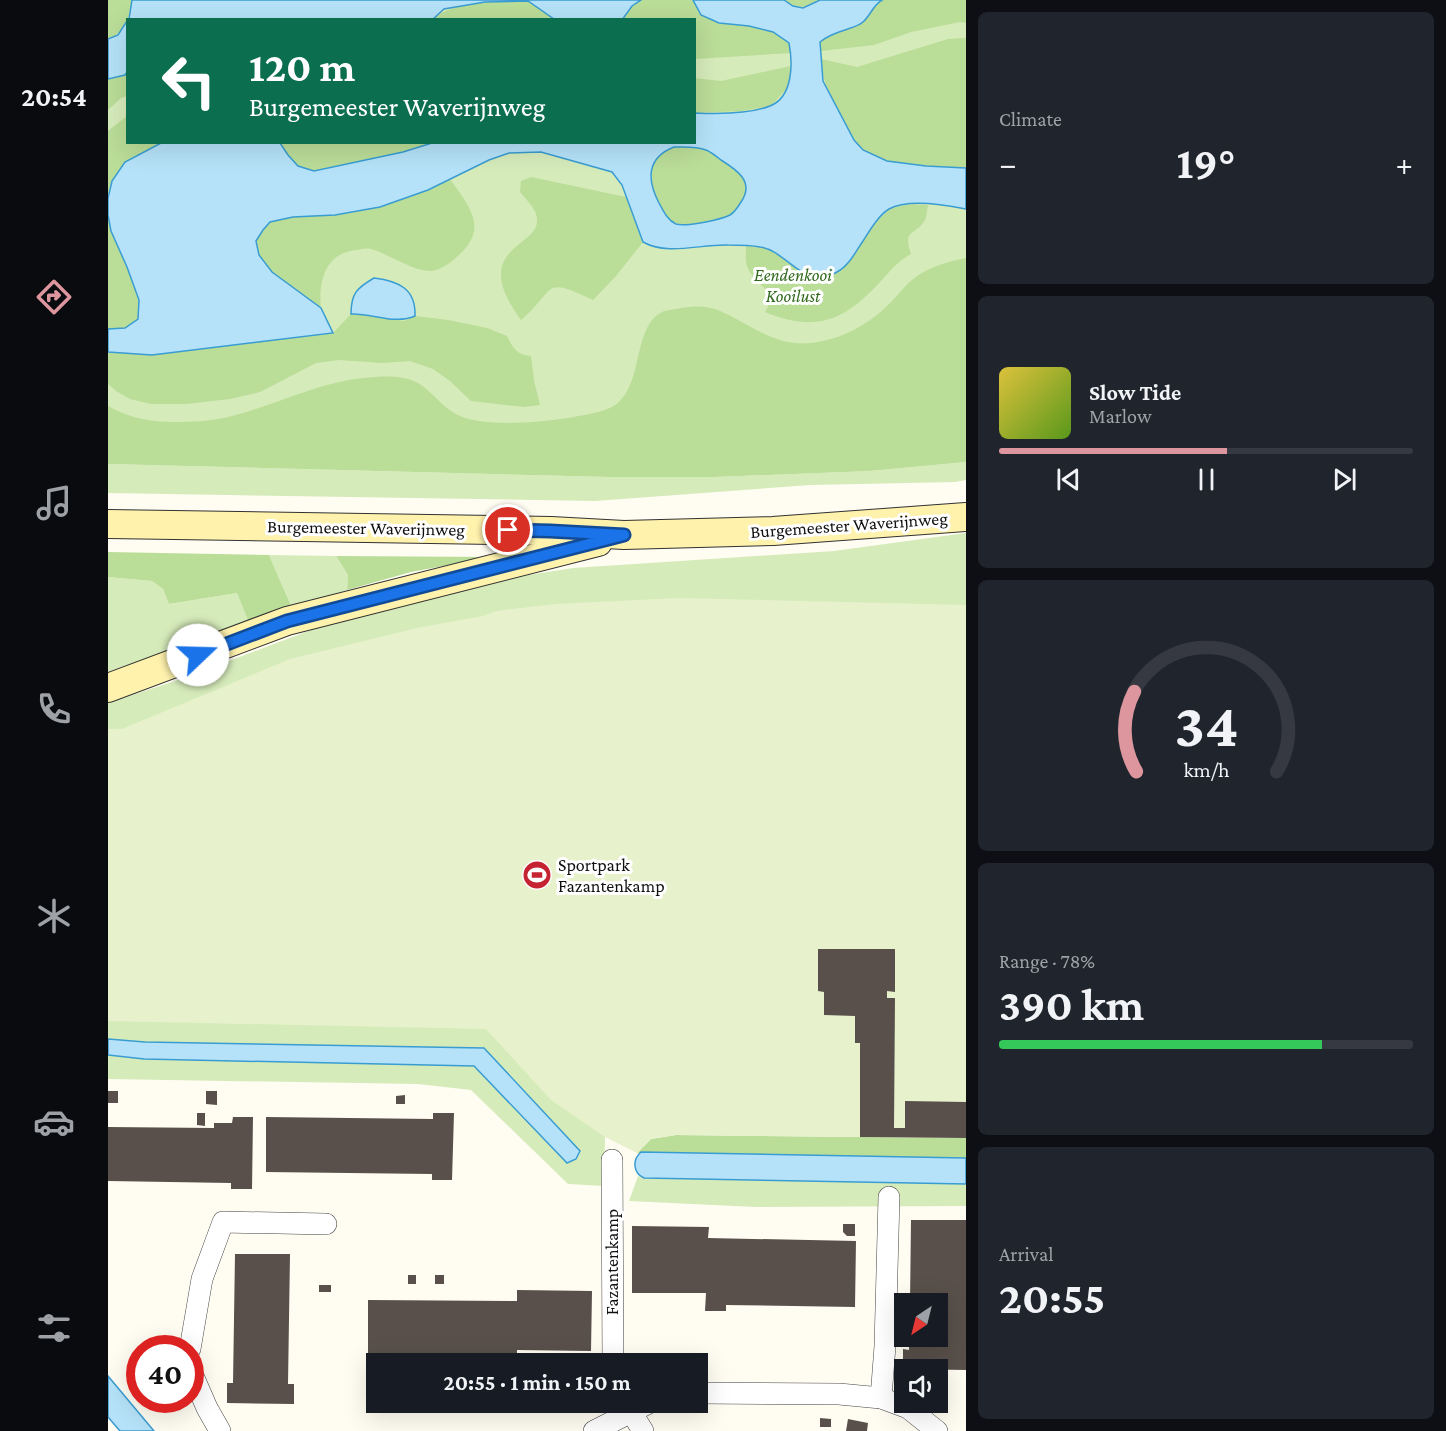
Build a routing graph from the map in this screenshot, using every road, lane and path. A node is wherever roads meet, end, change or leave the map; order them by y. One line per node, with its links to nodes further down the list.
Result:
1 (966, 517): 3 (street, Burgemeester Waverijnweg)
2 (108, 524): 3 (street, Burgemeester Waverijnweg)
3 (624, 535): 4 (street, Burgemeester Waverijnweg)
4 (108, 688)
5 (612, 1160): 9 (street, Fazantenkamp)
6 (889, 1197): 11 (street)
7 (326, 1224): 8 (street)
8 (192, 1335)
9 (613, 1353)
10 (708, 1394): 11 (street)
11 (881, 1398): 18 (street)
12 (204, 1401): 15 (street)
13 (621, 1413): 16 (street)
14 (631, 1413): 17 (street)
15 (220, 1431)
16 (594, 1431)
17 (642, 1431)
18 (938, 1431)

